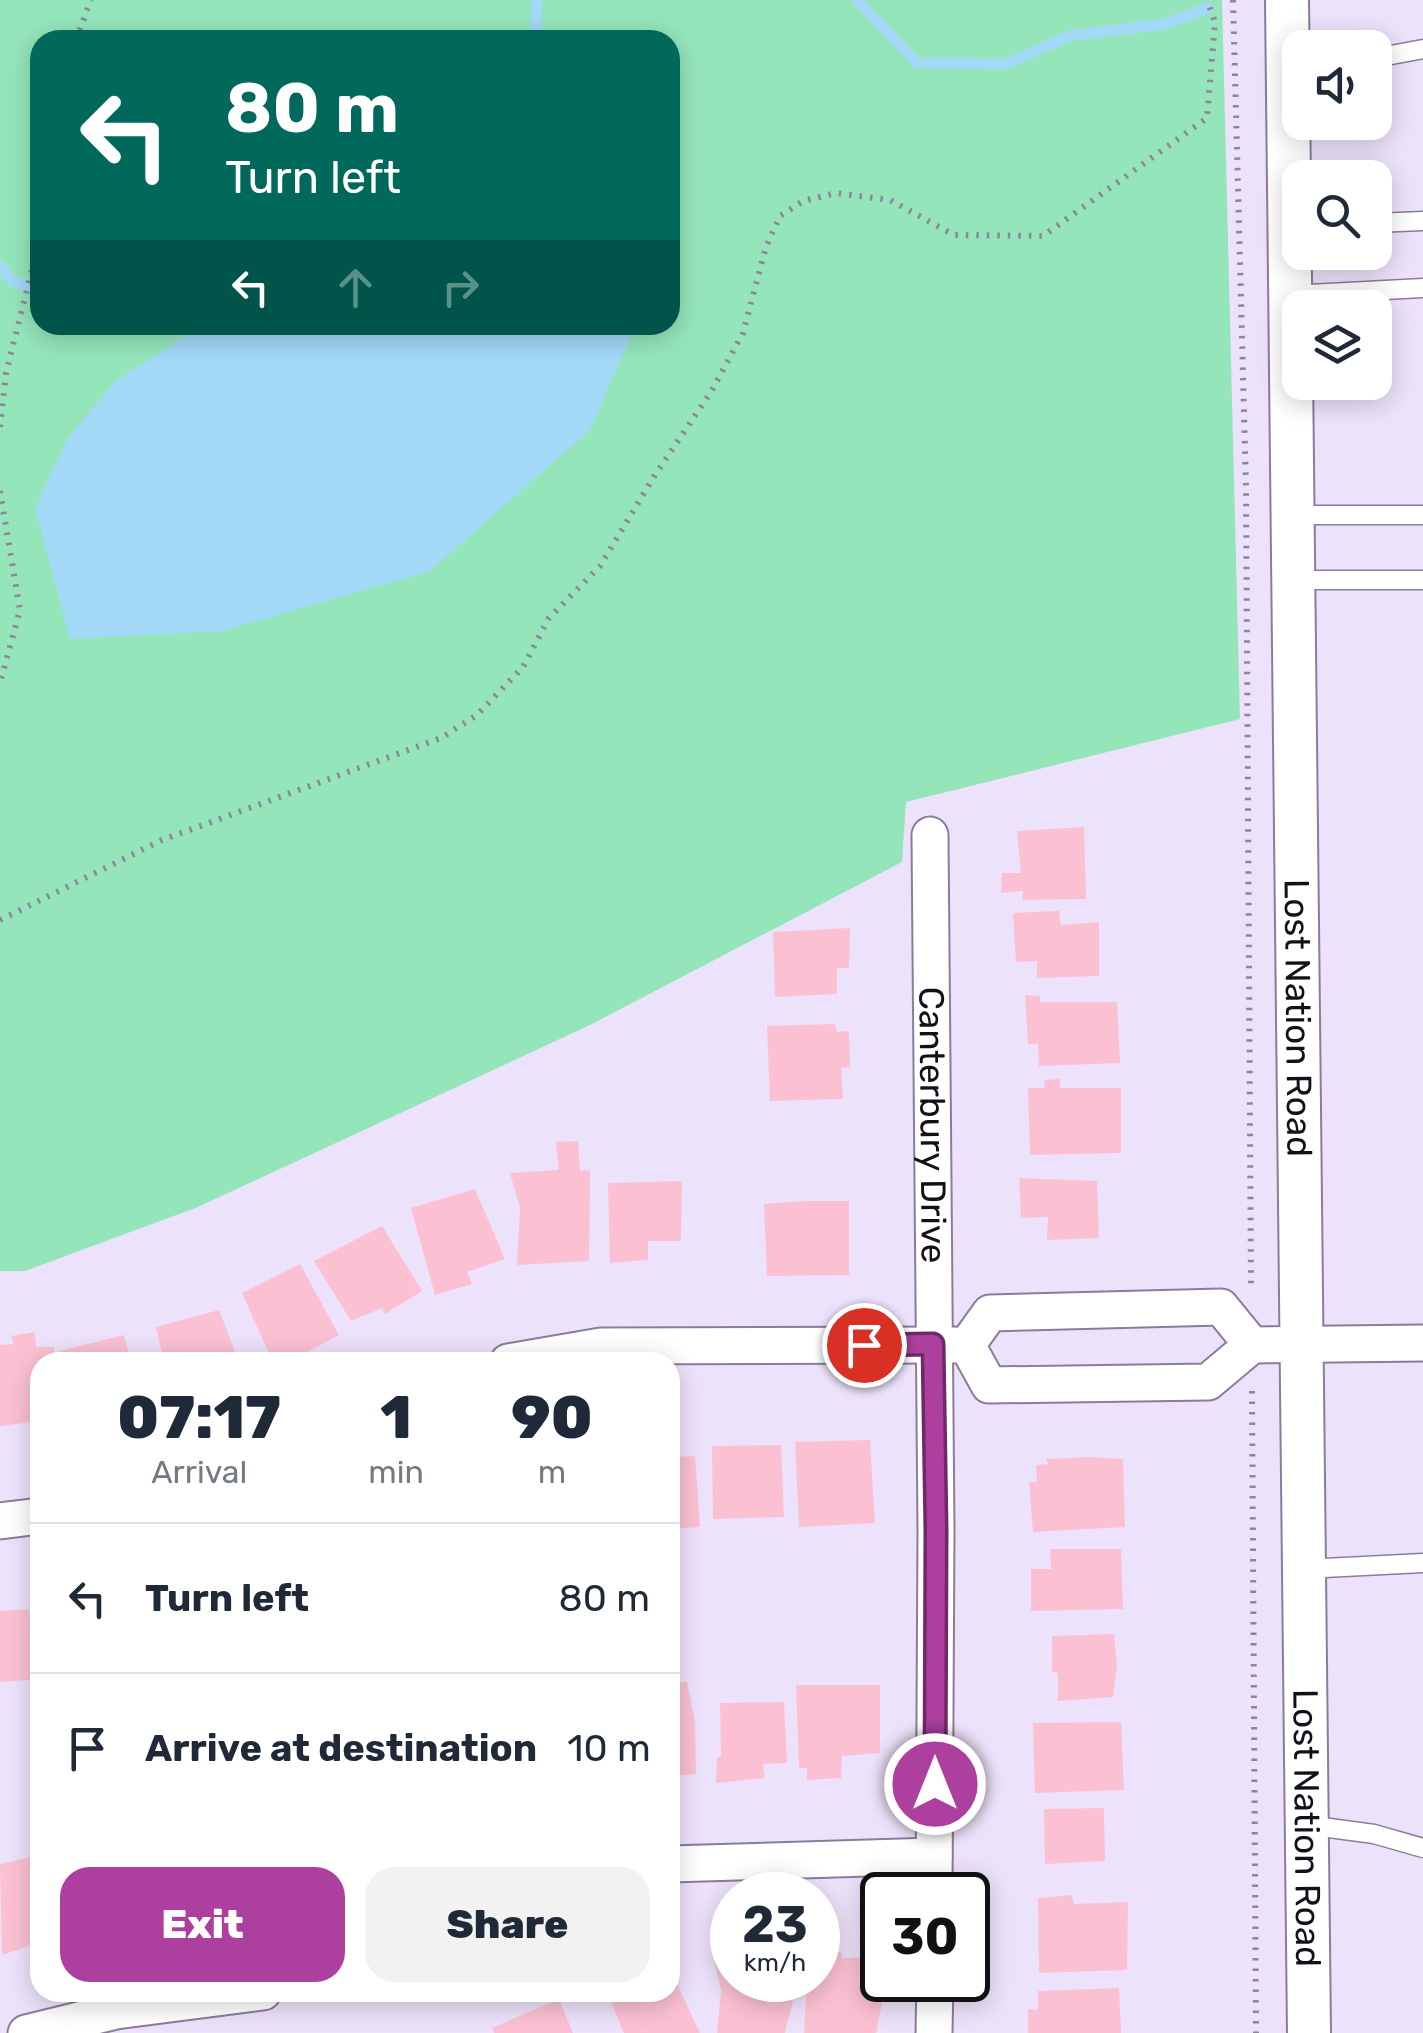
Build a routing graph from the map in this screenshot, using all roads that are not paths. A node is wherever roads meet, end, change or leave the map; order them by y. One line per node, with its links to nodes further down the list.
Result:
1 (1288, 0): 2 (street, Lost Nation Road)
2 (1290, 30)
3 (1423, 49): 4 (lane)
4 (1392, 55)
5 (1423, 221): 6 (lane)
6 (1392, 222)
7 (1423, 288): 8 (lane)
8 (1379, 290)
9 (1291, 400): 10 (street, Lost Nation Road)
10 (1292, 515): 11 (lane); 12 (street, Lost Nation Road)
11 (1423, 515)
12 (1293, 580): 13 (lane); 17 (street, Lost Nation Road)
13 (1423, 580)
14 (930, 835): 16 (street, Canterbury Drive)
15 (1423, 1342): 17 (street)
16 (950, 1344): 18 (street); 18 (street); 19 (street); 26 (street, Canterbury Drive)
17 (1300, 1344): 18 (street); 23 (street, Lost Nation Road)
18 (1252, 1345)
19 (566, 1352)
20 (30, 1517): 21 (street)
21 (0, 1520)
22 (1423, 1564): 23 (lane)
23 (1302, 1569): 24 (street, Lost Nation Road)
24 (1306, 1824): 25 (lane); 33 (street, Lost Nation Road)
25 (1423, 1848)
26 (934, 1856): 27 (street); 28 (street, Canterbury Drive)
27 (680, 1864)
28 (934, 1872)
29 (186, 2002): 31 (street)
30 (934, 2002): 32 (street)
31 (26, 2033)
32 (934, 2033)
33 (1309, 2033)

